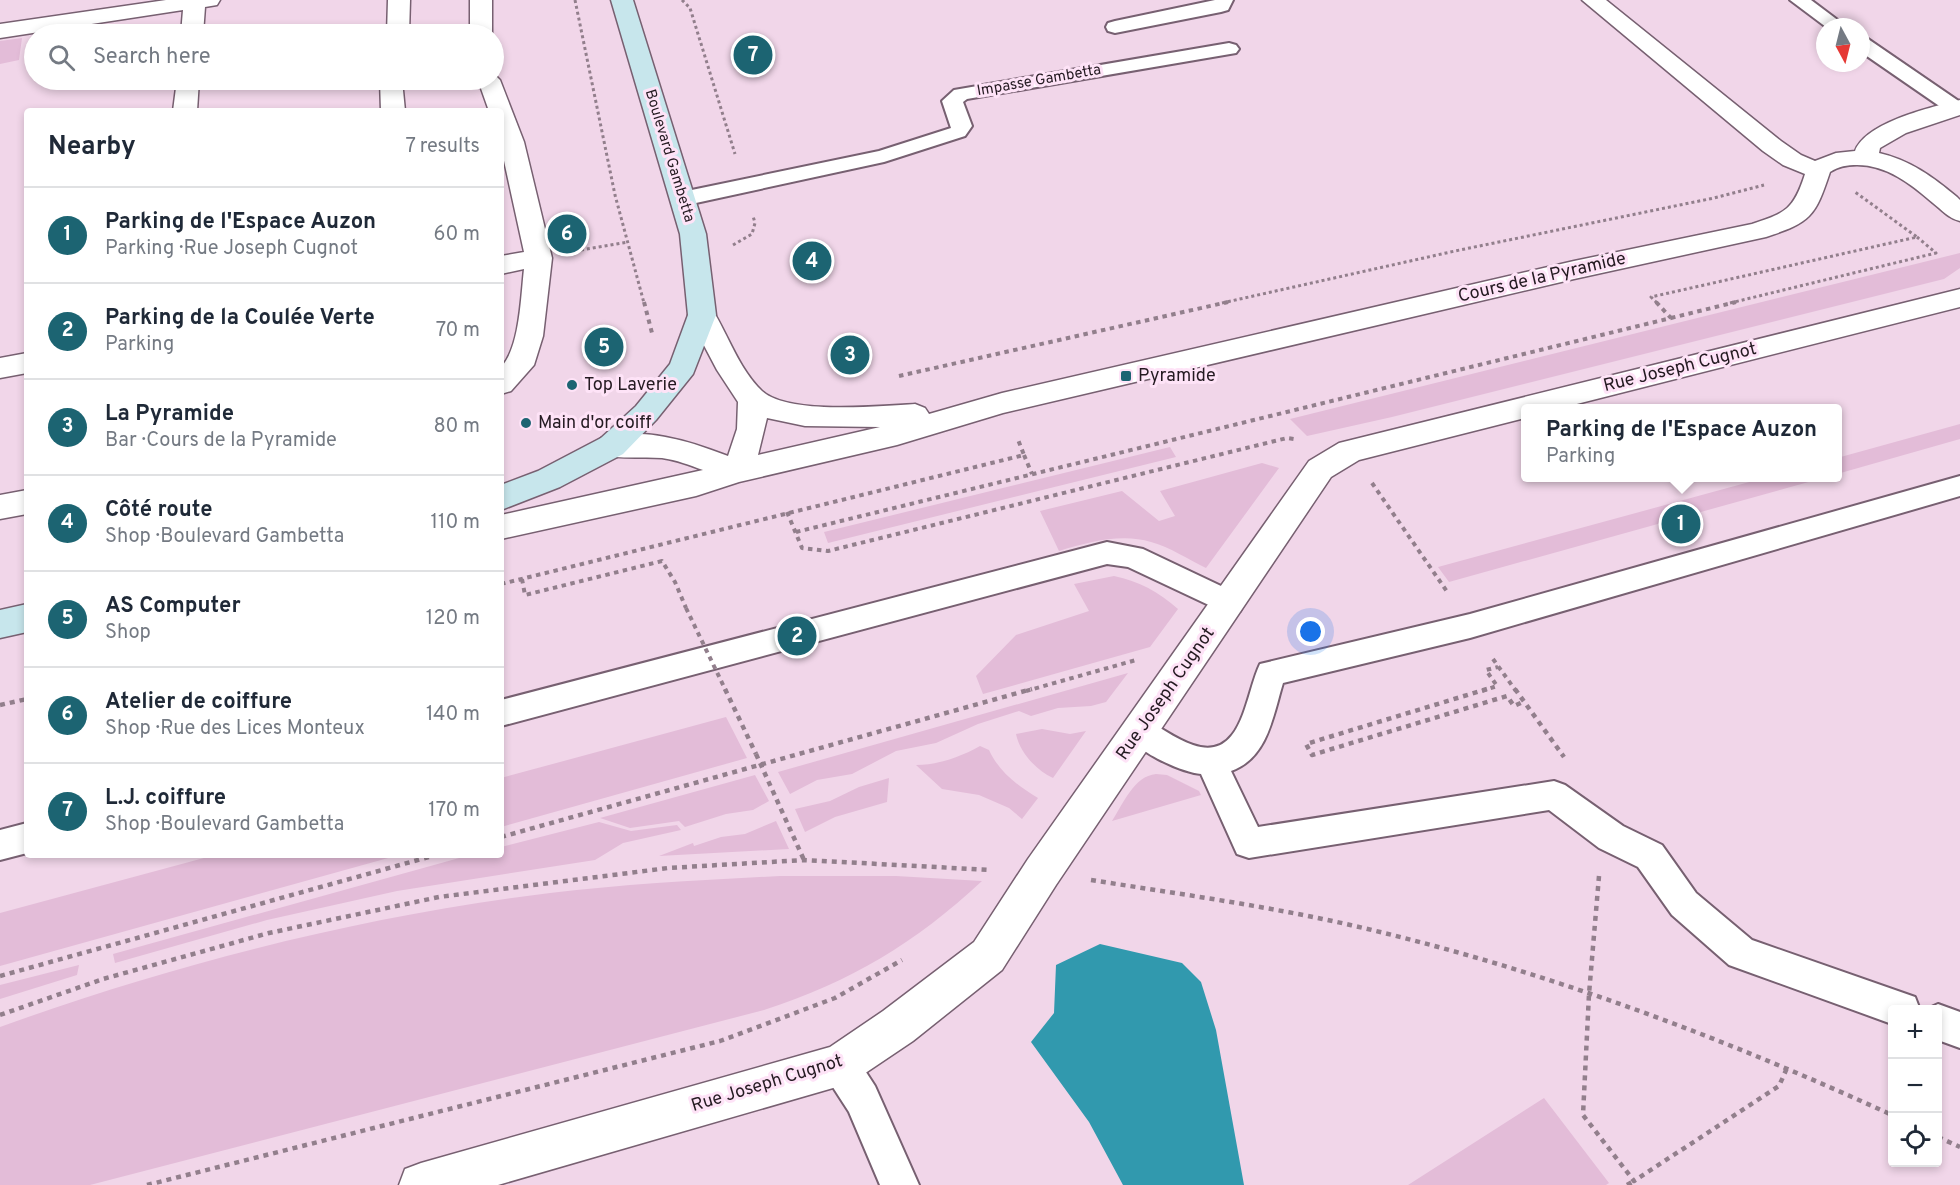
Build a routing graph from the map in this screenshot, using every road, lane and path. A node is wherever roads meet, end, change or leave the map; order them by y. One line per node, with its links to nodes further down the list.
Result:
1 (399, 0): 13 (street)
2 (481, 0): 14 (street)
3 (575, 0): 34 (path)
4 (622, 0): 31 (main road, Boulevard Gambetta)
5 (682, 0): 30 (path)
6 (1224, 0): 16 (lane)
7 (1593, 0): 29 (street)
8 (1799, 0): 10 (lane)
9 (199, 1): 11 (street); 12 (street)
10 (1825, 18)
11 (46, 24)
12 (194, 24)
13 (398, 24)
14 (481, 24)
15 (24, 27): 17 (street)
16 (1115, 27)
17 (0, 31)
18 (1229, 49): 30 (lane, Impasse Gambetta)
19 (1870, 49): 26 (lane)
20 (187, 90): 23 (street)
21 (392, 90): 24 (street)
22 (493, 90): 25 (street)
23 (185, 108)
24 (393, 108)
25 (500, 108)
26 (1957, 108): 28 (street)
27 (504, 119): 37 (street)
28 (1867, 158): 29 (street); 32 (street)
29 (1818, 171): 33 (path); 43 (path); 49 (street, Cours de la Pyramide)
30 (744, 185): 31 (lane, Impasse Gambetta); 35 (path)
31 (682, 199): 40 (main road, Boulevard Gambetta)
32 (1960, 213)
33 (1917, 237): 41 (path); 41 (path)
34 (628, 242): 36 (path); 42 (path)
35 (730, 246)
36 (597, 247)
37 (539, 258): 38 (street); 47 (street)
38 (504, 264)
39 (1960, 298): 50 (street, Rue Joseph Cugnot)
40 (702, 315): 48 (street); 53 (main road)
41 (1671, 318): 57 (path)
42 (653, 334)
43 (981, 358): 46 (path); 49 (path)
44 (24, 364): 45 (street)
45 (0, 368)
46 (891, 378)
47 (504, 381)
48 (753, 400): 52 (street); 56 (street)
49 (1002, 403): 52 (street, Cours de la Pyramide); 55 (path)
50 (1537, 404)
51 (1521, 408): 54 (street, Rue Joseph Cugnot)
52 (959, 414): 56 (street)
53 (612, 446): 56 (street); 59 (main road)
54 (1350, 451): 64 (path); 67 (street, Rue Joseph Cugnot); 70 (path)
55 (1024, 455): 57 (path); 62 (path)
56 (736, 471): 63 (street)
57 (1032, 474): 64 (path)
58 (1960, 486): 70 (lane)
59 (504, 497)
60 (24, 503): 61 (street)
61 (0, 507)
62 (787, 512): 64 (path); 65 (path)
63 (504, 525)
64 (796, 532)
65 (522, 579): 66 (path); 80 (path, bridge)
66 (504, 583)
67 (1230, 603): 77 (lane); 78 (street, Rue Joseph Cugnot)
68 (24, 619): 69 (main road)
69 (0, 624)
70 (1470, 626): 72 (path); 79 (lane)
71 (1147, 657): 80 (path)
72 (1498, 667): 73 (path); 75 (path)
73 (1518, 695)
74 (24, 700): 76 (path)
75 (1523, 702)
76 (0, 705)
77 (504, 712)
78 (1139, 731): 79 (lane); 86 (street, Rue Joseph Cugnot)
79 (1211, 761): 90 (lane)
80 (760, 765): 81 (path); 85 (path)
81 (504, 836)
82 (24, 839): 83 (lane)
83 (0, 845)
84 (425, 858): 88 (path)
85 (804, 860): 86 (path); 91 (path)
86 (1042, 872): 89 (path); 94 (street, Rue Joseph Cugnot)
87 (904, 959): 100 (path)
88 (0, 976)
89 (1589, 994): 95 (path); 99 (path)
90 (1888, 1005)
91 (0, 1015)
92 (1942, 1023): 93 (lane)
93 (1960, 1030)
94 (840, 1065): 101 (street, Rue Joseph Cugnot); 102 (lane)
95 (1787, 1068): 96 (path); 99 (path)
96 (1889, 1113)
97 (1942, 1139): 98 (path)
98 (1960, 1147)
99 (1634, 1180): 103 (path)
100 (147, 1185)
101 (421, 1185)
102 (900, 1185)
103 (1628, 1185)

